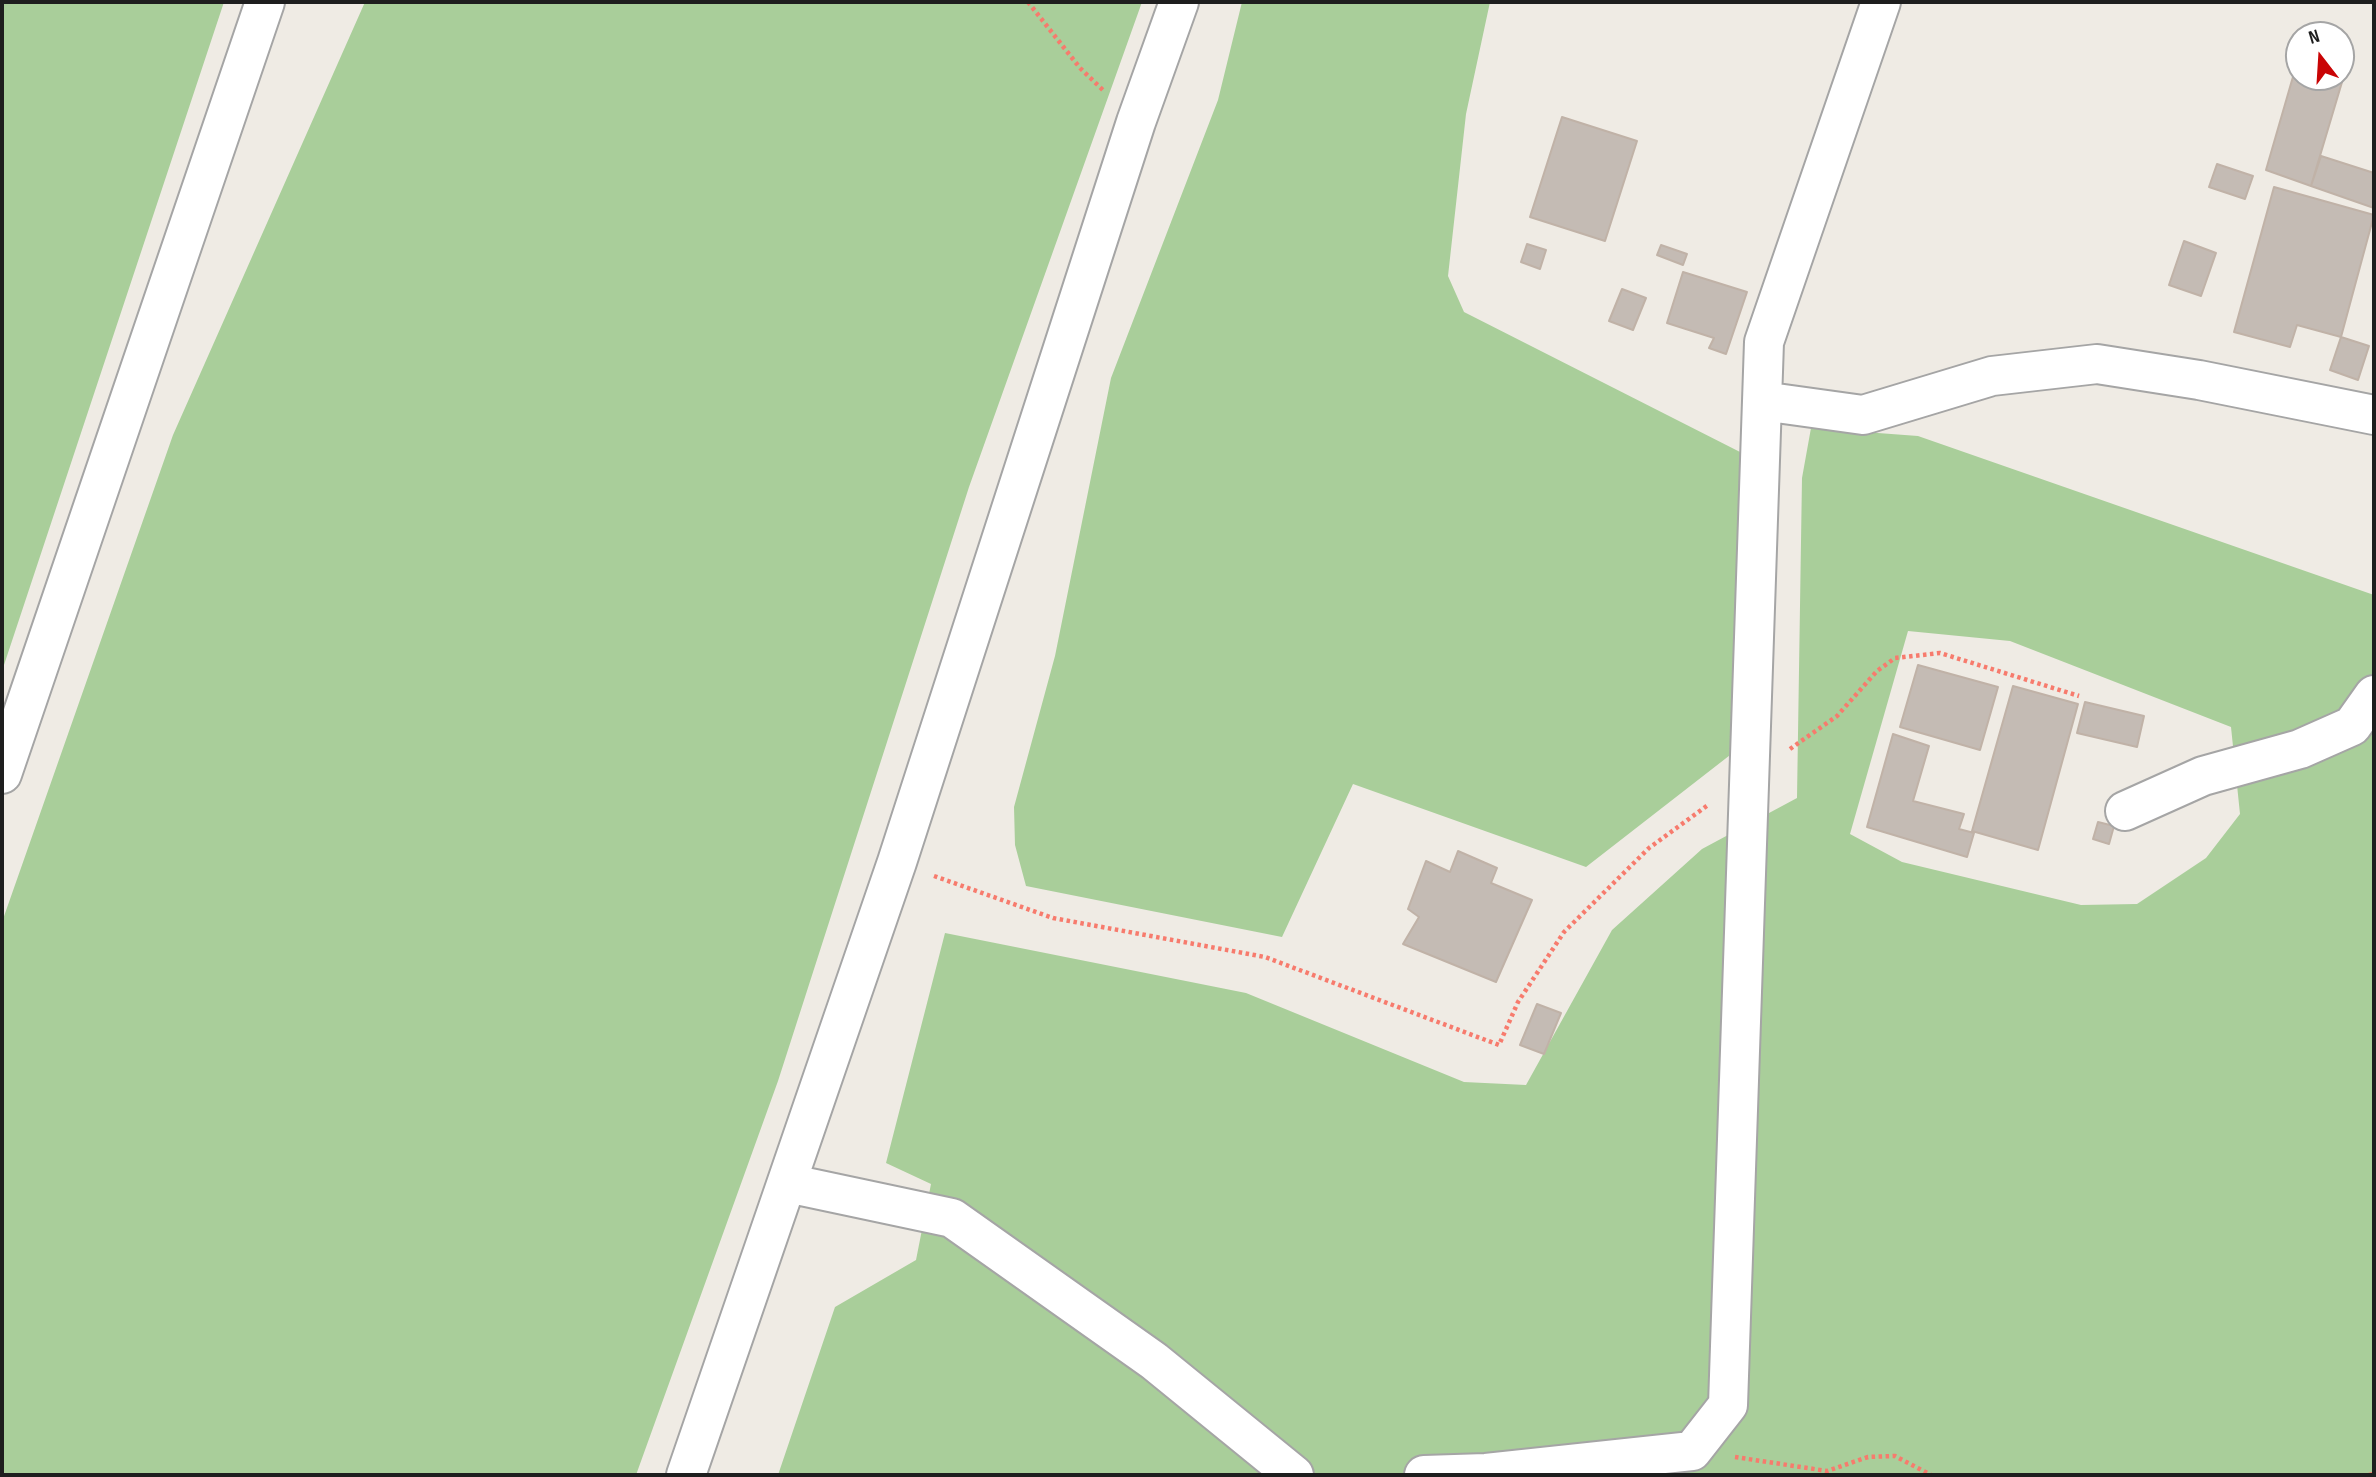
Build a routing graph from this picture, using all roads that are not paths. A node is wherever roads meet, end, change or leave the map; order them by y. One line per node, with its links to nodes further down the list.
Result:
1 (265, 2): 7 (street)
2 (1178, 2): 9 (street)
3 (1881, 2): 4 (street)
4 (1762, 401): 5 (street); 12 (street)
5 (2374, 415)
6 (2374, 695): 8 (street)
7 (2, 774)
8 (2125, 811)
9 (787, 1183): 10 (street); 11 (street)
10 (687, 1475)
11 (1294, 1475)
12 (1424, 1475)

